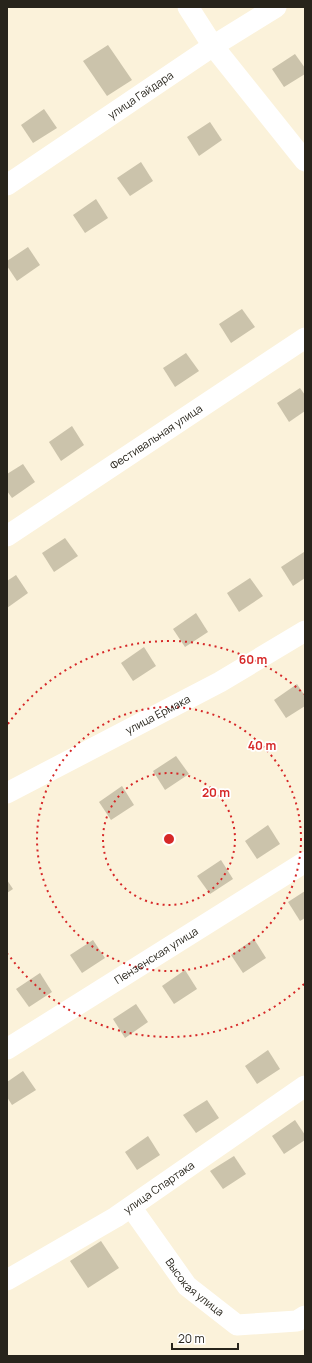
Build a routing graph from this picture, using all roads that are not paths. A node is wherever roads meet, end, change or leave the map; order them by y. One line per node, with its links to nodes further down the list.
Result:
1 (188, 7): 3 (street)
2 (276, 7): 3 (street, улица Гайдара)
3 (213, 46): 4 (street); 5 (street, улица Гайдара)
4 (305, 161)
5 (7, 185)
6 (305, 338): 7 (street, Фестивальная улица)
7 (7, 536)
8 (305, 631): 9 (street, улица Ермака)
9 (7, 793)
10 (305, 862): 11 (street, Пензенская улица)
11 (7, 1049)
12 (305, 1086): 13 (street, улица Спартака)
13 (131, 1207): 14 (street, улица Спартака); 15 (street, Высокая улица)
14 (7, 1280)
15 (305, 1316)

